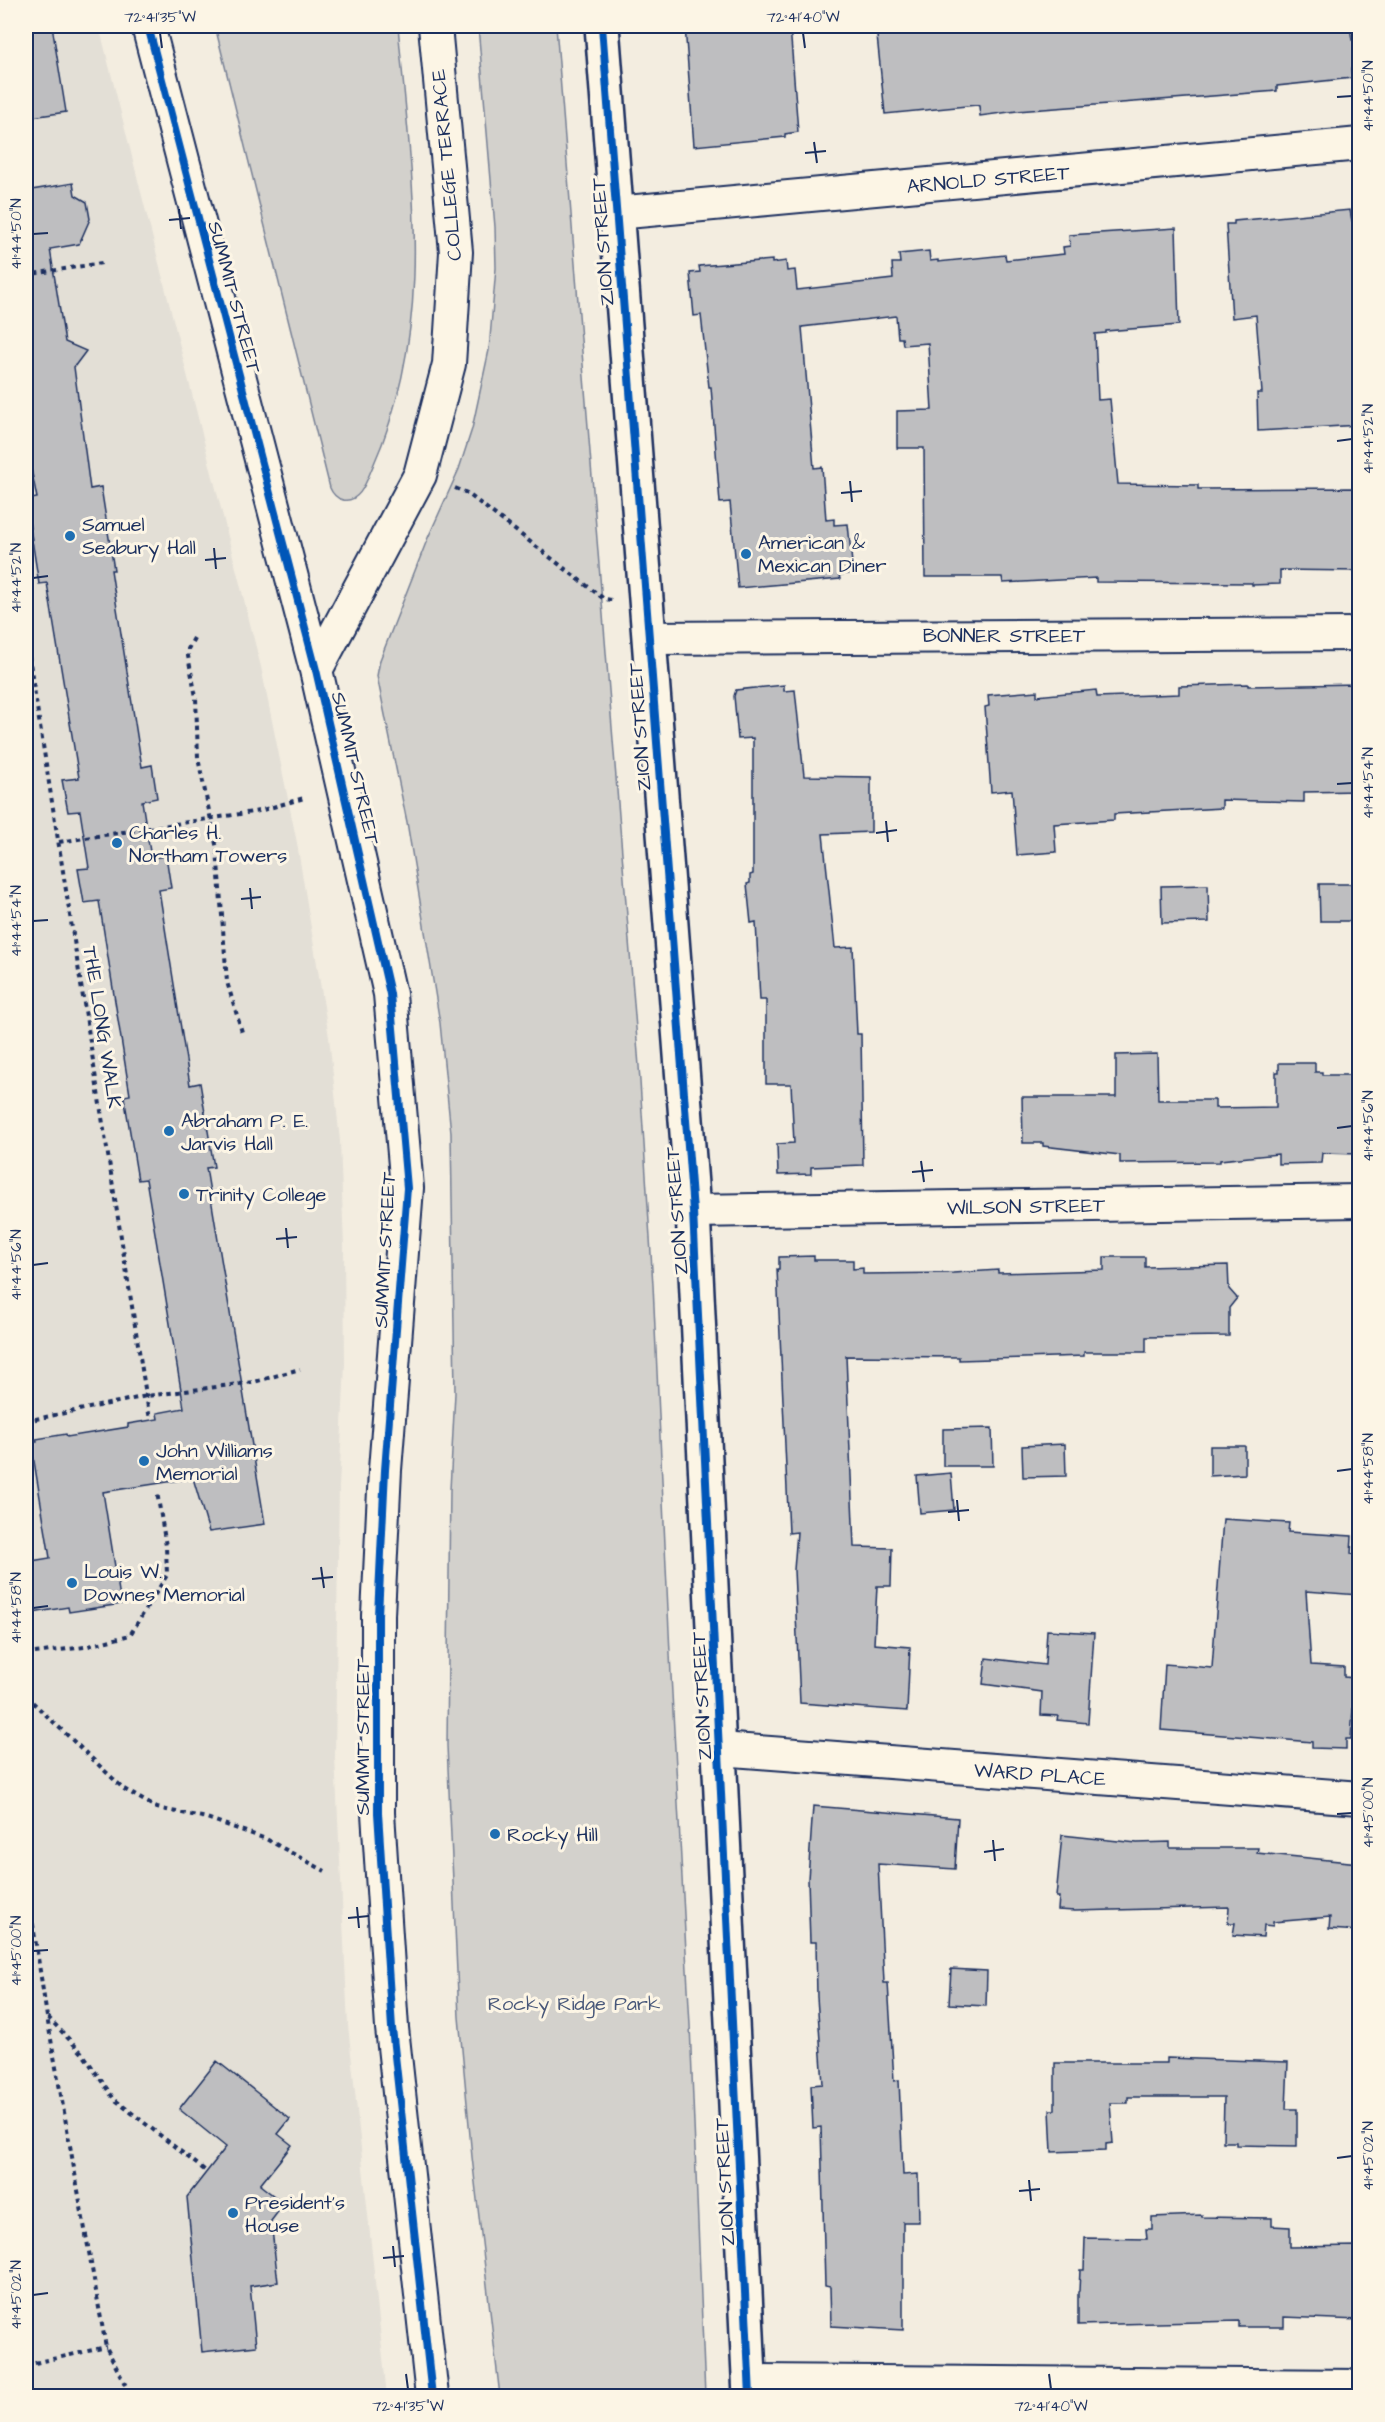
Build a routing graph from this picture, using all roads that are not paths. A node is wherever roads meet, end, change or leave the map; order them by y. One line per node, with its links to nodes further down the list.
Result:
1 (148, 26): 8 (street, SUMMIT STREET)
2 (435, 26): 8 (street, COLLEGE TERRACE)
3 (602, 26): 5 (main road, ZION STREET)
4 (1359, 144): 5 (street, ARNOLD STREET)
5 (616, 213): 7 (main road, ZION STREET)
6 (1359, 634): 7 (street, BONNER STREET)
7 (649, 638): 10 (main road, ZION STREET)
8 (316, 670): 15 (street, SUMMIT STREET)
9 (1359, 1201): 10 (street, WILSON STREET)
10 (693, 1211): 11 (main road, ZION STREET)
11 (720, 1749): 12 (street, WARD PLACE); 14 (main road, ZION STREET)
12 (1359, 1798)
13 (1359, 2386): 14 (street)
14 (750, 2389)
15 (432, 2397)

